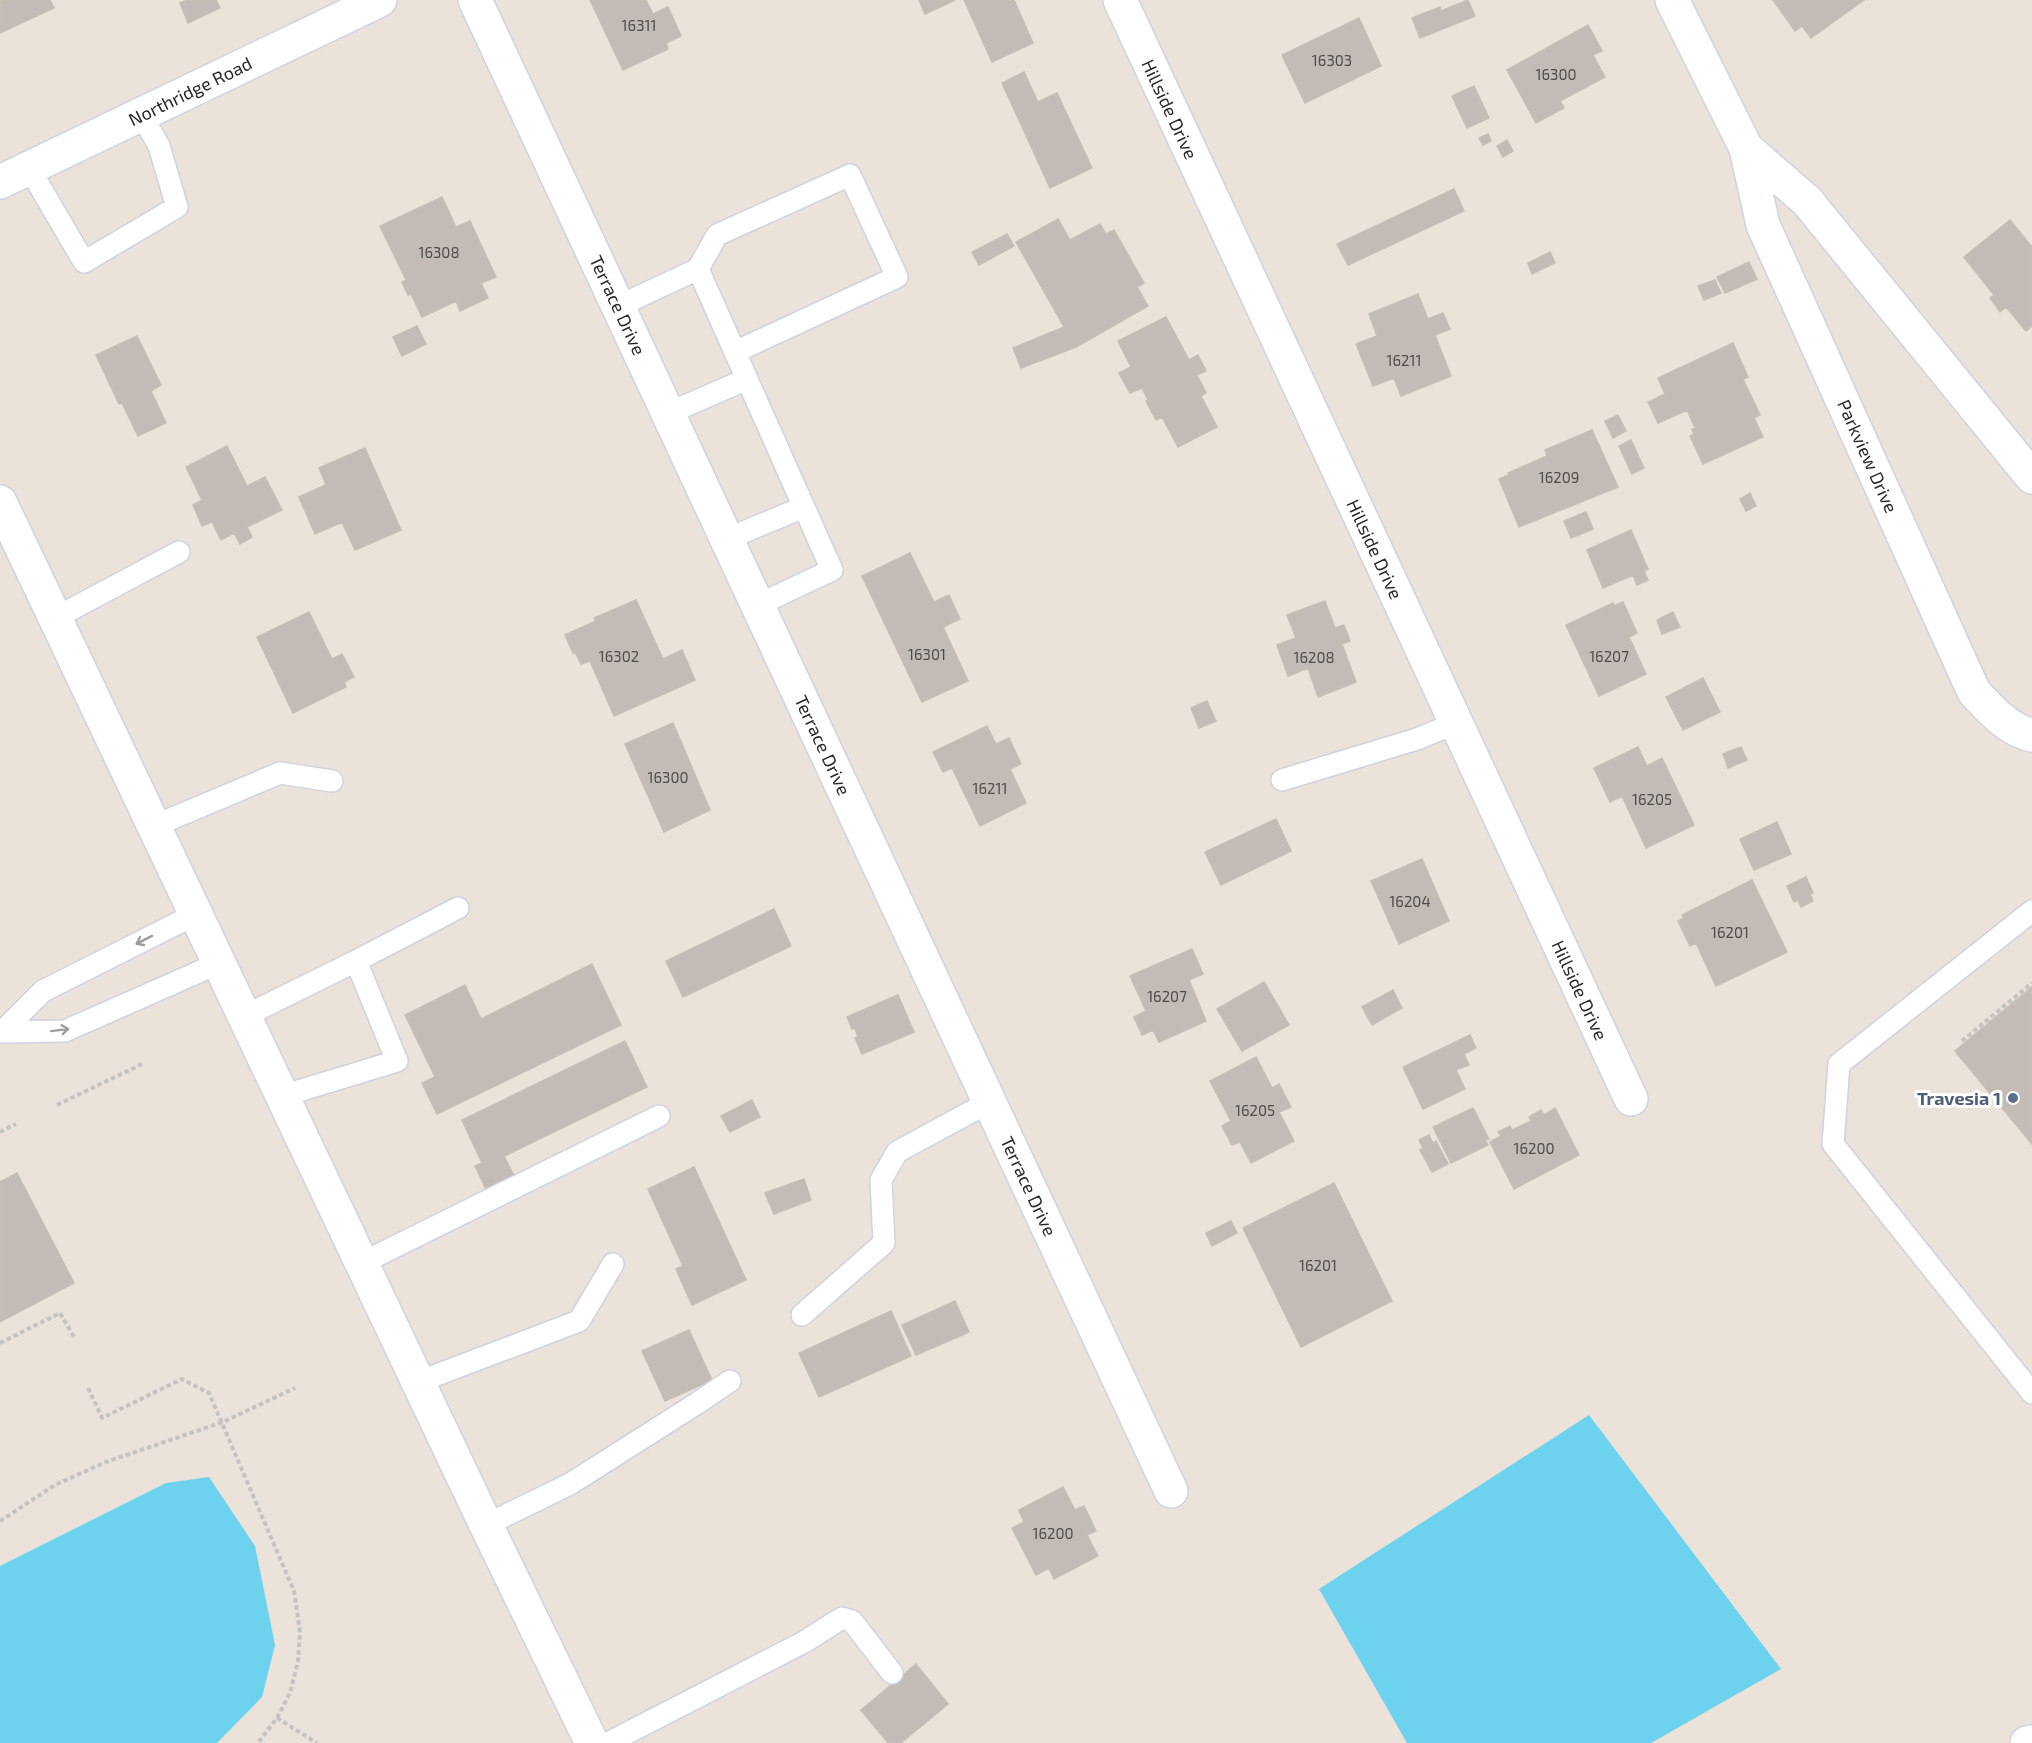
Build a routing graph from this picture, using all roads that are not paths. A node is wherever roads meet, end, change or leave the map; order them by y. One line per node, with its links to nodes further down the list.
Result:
1 (380, 0): 5 (street, Northridge Road)
2 (475, 0): 9 (street, Terrace Drive)
3 (1120, 0): 20 (street, Hillside Drive)
4 (1672, 0): 6 (street, Parkview Drive)
5 (141, 114): 7 (street, Northridge Road); 7 (lane)
6 (1746, 148): 13 (street, Parkview Drive); 21 (street, Parkview Drive)
7 (8, 175)
8 (698, 269): 9 (lane); 10 (lane); 10 (lane)
9 (619, 306): 12 (street, Terrace Drive)
10 (735, 352): 11 (lane)
11 (747, 379): 12 (lane); 15 (lane)
12 (669, 413): 16 (street, Terrace Drive)
13 (2032, 477)
14 (0, 502): 19 (street)
15 (804, 507): 16 (lane); 18 (lane)
16 (728, 539): 18 (street, Terrace Drive)
17 (179, 552): 19 (lane)
18 (758, 605): 33 (street, Terrace Drive)
19 (55, 618): 24 (street)
20 (1456, 723): 22 (lane); 32 (street, Hillside Drive)
21 (2032, 735)
22 (1282, 780)
23 (332, 781): 24 (lane)
24 (154, 826): 27 (street)
25 (458, 908): 28 (lane)
26 (2032, 911): 40 (lane)
27 (196, 914): 29 (street); 29 (lane, one-way to 29)
28 (356, 961): 30 (lane); 31 (lane)
29 (219, 963): 30 (street)
30 (245, 1016): 31 (street)
31 (282, 1096): 35 (street)
32 (1631, 1099)
33 (990, 1102): 37 (lane); 41 (street, Terrace Drive)
34 (658, 1116): 35 (lane)
35 (362, 1263): 39 (street)
36 (613, 1264): 39 (lane)
37 (802, 1315)
38 (730, 1380): 42 (lane)
39 (418, 1382): 42 (street)
40 (2032, 1393)
41 (1171, 1491)
42 (486, 1525): 45 (street)
43 (892, 1673): 46 (lane)
44 (2032, 1742): 47 (street)
45 (592, 1743)
46 (608, 1743)
47 (2027, 1743)

